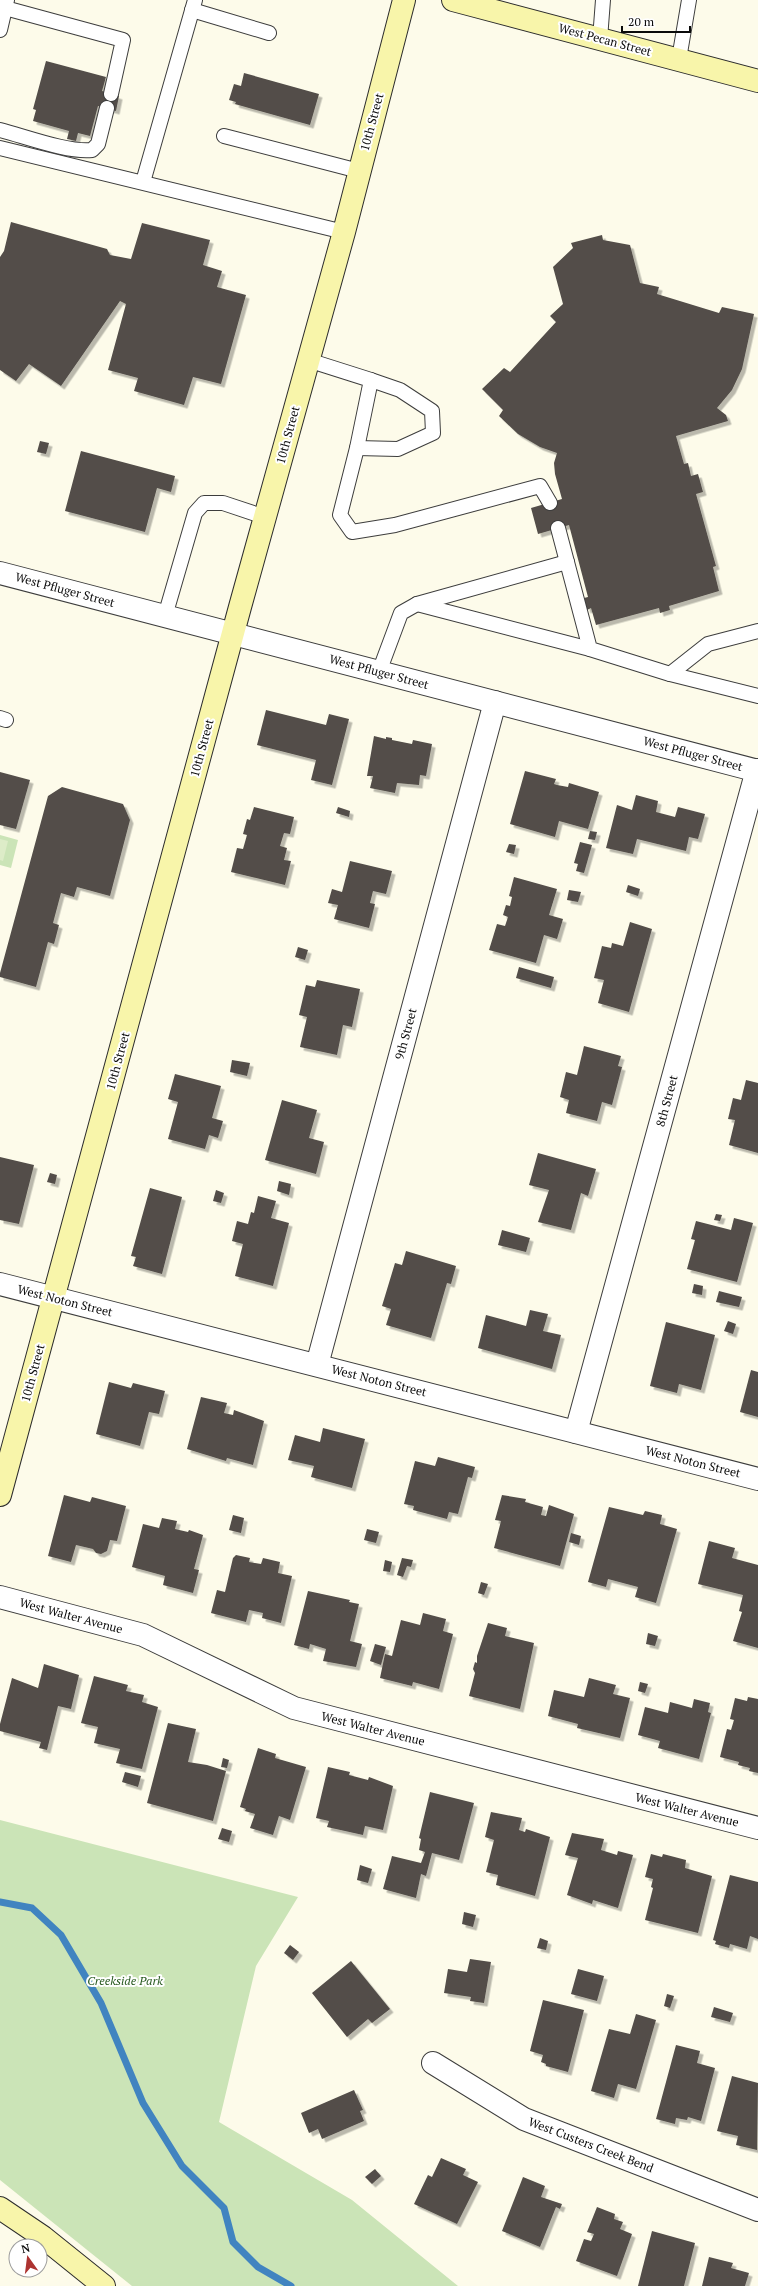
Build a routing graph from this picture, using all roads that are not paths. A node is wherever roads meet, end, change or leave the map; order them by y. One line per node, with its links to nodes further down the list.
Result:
1 (404, 0): 17 (street, 10th Street)
2 (453, 0): 9 (street, West Pecan Street)
3 (603, 0): 9 (lane)
4 (689, 0): 10 (lane)
5 (6, 4): 7 (lane); 12 (lane)
6 (194, 5): 8 (lane); 18 (lane)
7 (0, 30)
8 (269, 33)
9 (600, 39): 10 (street, West Pecan Street)
10 (679, 60): 11 (street, West Pecan Street)
11 (758, 81)
12 (111, 94)
13 (107, 108): 14 (lane)
14 (0, 130)
15 (224, 136): 17 (lane)
16 (0, 148): 18 (lane)
17 (359, 171): 19 (street, 10th Street)
18 (142, 182): 19 (lane)
19 (344, 232): 20 (street, 10th Street)
20 (308, 360): 21 (lane); 24 (street, 10th Street)
21 (371, 380): 22 (lane); 22 (lane)
22 (357, 448): 23 (lane)
23 (550, 503)
24 (265, 517): 29 (lane); 31 (street, 10th Street)
25 (558, 528): 26 (lane)
26 (567, 562): 28 (lane); 32 (lane)
27 (0, 573): 29 (street, West Pfluger Street)
28 (417, 604): 32 (lane); 33 (lane)
29 (165, 616): 31 (street, West Pfluger Street)
30 (758, 630): 34 (lane)
31 (233, 634): 33 (street, West Pfluger Street); 39 (street, 10th Street)
32 (590, 649): 34 (lane)
33 (379, 672): 36 (street, West Pfluger Street)
34 (670, 674): 35 (lane)
35 (758, 696)
36 (494, 702): 37 (street, West Pfluger Street); 40 (street, 9th Street)
37 (757, 771): 41 (street, 8th Street)
38 (0, 1284): 39 (street, West Noton Street)
39 (54, 1298): 40 (street, West Noton Street); 43 (street, 10th Street)
40 (317, 1365): 41 (street, West Noton Street)
41 (576, 1432): 42 (street, West Noton Street)
42 (758, 1479)
43 (0, 1495)
44 (0, 1597): 45 (street, West Walter Avenue)
45 (758, 1828)
46 (433, 2063): 48 (street, West Custers Creek Bend)
47 (0, 2208): 49 (street)
48 (758, 2210)
49 (101, 2285)

